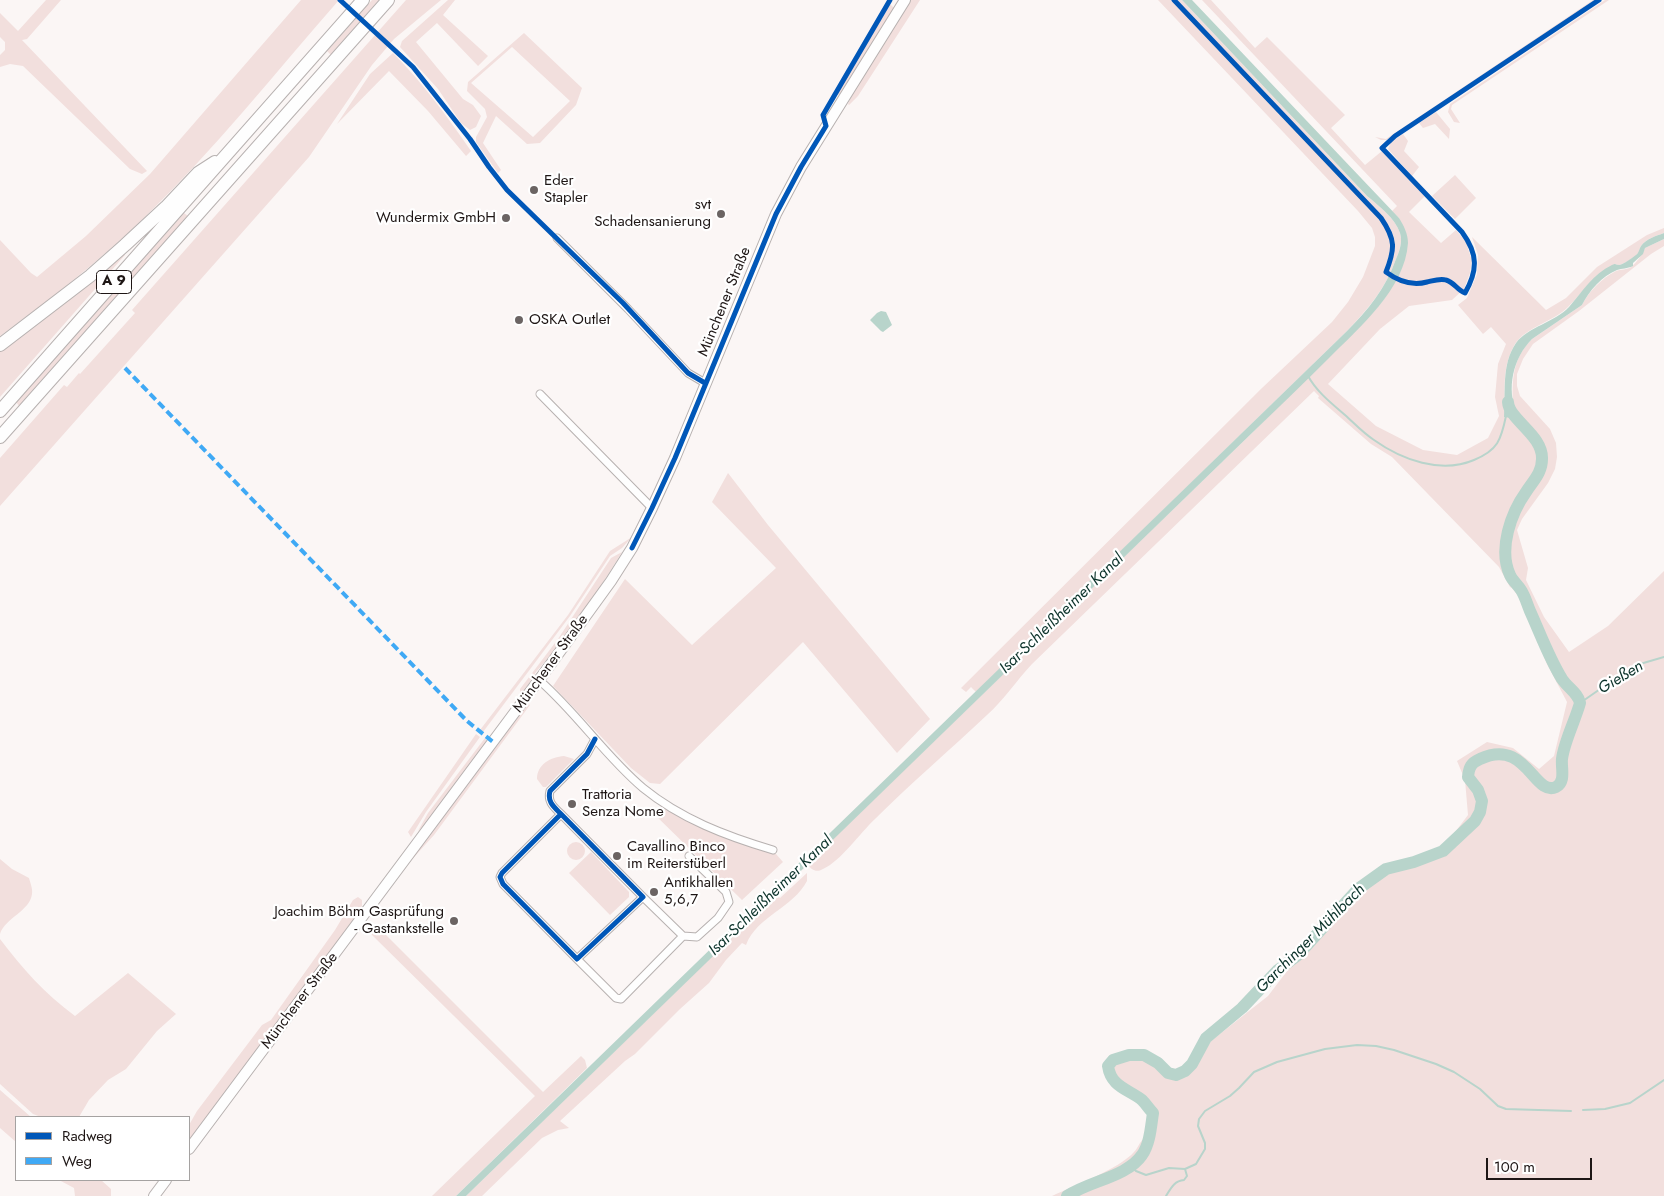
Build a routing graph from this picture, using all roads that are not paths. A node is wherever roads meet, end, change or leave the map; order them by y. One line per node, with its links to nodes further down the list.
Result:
1 (364, 0): 4 (highway, A 9)
2 (388, 0): 10 (highway, A 9)
3 (905, 0): 7 (main road, Münchener Straße)
4 (228, 154): 6 (highway); 9 (highway, A 9)
5 (557, 238): 7 (street)
6 (0, 345)
7 (705, 383): 11 (main road, Münchener Straße)
8 (540, 394): 11 (street)
9 (0, 411)
10 (0, 437)
11 (650, 506): 12 (main road, Münchener Straße)
12 (539, 680): 13 (street); 20 (main road, Münchener Straße)
13 (595, 739): 14 (street); 15 (street)
14 (561, 814): 17 (street); 19 (street)
15 (773, 850)
16 (689, 856): 18 (street)
17 (644, 897): 18 (street); 19 (street)
18 (682, 936): 19 (street)
19 (577, 960)
20 (190, 1148)
21 (165, 1181): 22 (main road)
22 (154, 1196)

